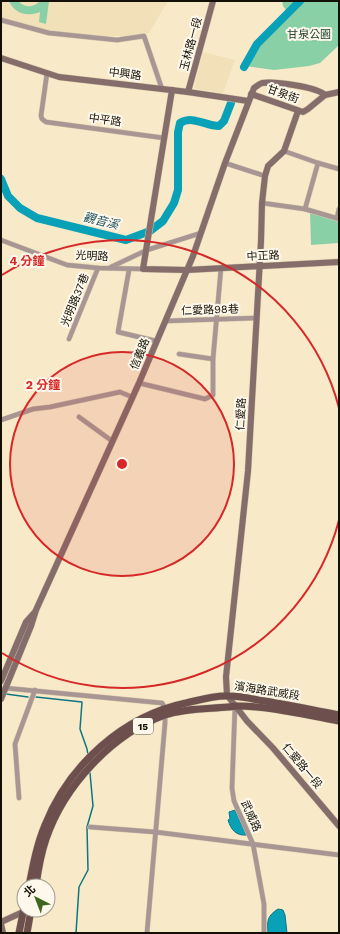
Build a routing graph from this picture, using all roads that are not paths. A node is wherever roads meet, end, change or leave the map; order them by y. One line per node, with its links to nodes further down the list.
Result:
1 (213, 1): 7 (street, 玉林路一段)
2 (1, 20): 5 (street)
3 (1, 58): 4 (street, 中興路)
4 (47, 73): 5 (street, 中興路); 13 (street, 中平路)
5 (162, 89): 6 (street, 中興路)
6 (172, 90): 7 (street, 中興路); 13 (street)
7 (188, 92): 11 (street, 中興路)
8 (339, 92): 10 (street, 甘泉街)
9 (251, 94): 10 (street, 甘泉街); 11 (street, 甘泉街); 12 (street, 甘泉街)
10 (325, 95): 12 (street, 甘泉街)
11 (248, 101): 15 (street, 信義路)
12 (298, 111): 14 (street, 仁愛路)
13 (164, 138): 25 (street)
14 (284, 151): 16 (street); 18 (street, 仁愛路)
15 (225, 163): 18 (street); 23 (street, 信義路)
16 (318, 163): 17 (street); 20 (street)
17 (339, 169)
18 (265, 176): 19 (street, 仁愛路)
19 (262, 204): 20 (street); 27 (street, 仁愛路)
20 (306, 209): 22 (street)
21 (339, 210): 22 (street)
22 (338, 219)
23 (201, 233): 25 (street); 33 (street, 信義路)
24 (1, 240): 29 (street, 光明路)
25 (147, 247): 28 (street); 31 (street)
26 (339, 262): 27 (street, 中正路)
27 (260, 266): 30 (street, 中正路); 35 (street, 仁愛路)
28 (112, 267): 29 (street, 光明路); 31 (street, 光明路)
29 (98, 268): 37 (street, 光明路37巷)
30 (221, 268): 33 (street, 中正路); 34 (street)
31 (143, 269): 33 (street, 光明路)
32 (129, 270): 38 (street)
33 (187, 270): 36 (street, 信義路)
34 (216, 318): 35 (street, 仁愛路98巷); 36 (street, 仁愛路98巷); 40 (street)
35 (257, 318): 50 (street, 仁愛路)
36 (165, 321): 38 (street, 信義路)
37 (69, 340)
38 (156, 341): 41 (street, 信義路)
39 (179, 354): 40 (street)
40 (213, 359): 41 (street)
41 (139, 383): 42 (street, 信義路)
42 (132, 397): 44 (street); 45 (street, 信義路)
43 (79, 417): 45 (street)
44 (1, 420)
45 (112, 441): 46 (street, 信義路)
46 (36, 610): 47 (street, 信義路); 48 (street, 信義路)
47 (1, 681)
48 (5, 689): 49 (street); 51 (street, 信義路)
49 (35, 690): 53 (street); 56 (street)
50 (227, 695): 52 (street); 53 (main road, 濱海路武威段 / 15); 54 (main road, 濱海路武威段 / 15)
51 (1, 699)
52 (235, 706): 53 (main road, 濱海路武威段 / 15); 55 (main road, 濱海路武威段 / 15); 57 (street, 仁愛路一段); 60 (street, 武威路)
53 (165, 712): 59 (street); 62 (main road, 濱海路武威段 / 15); 63 (main road, 濱海路武威段 / 15)
54 (339, 715)
55 (339, 721)
56 (20, 798)
57 (339, 826)
58 (90, 827): 59 (street)
59 (155, 832): 60 (street); 71 (street)
60 (253, 844): 61 (street); 72 (street, 武威路)
61 (339, 855)
62 (31, 878)
63 (38, 878)
64 (16, 915): 67 (street)
65 (22, 918): 69 (main road)
66 (30, 918): 70 (main road)
67 (1, 923): 68 (street)
68 (3, 933)
69 (19, 933)
70 (27, 933)
71 (148, 933)
72 (264, 933)

